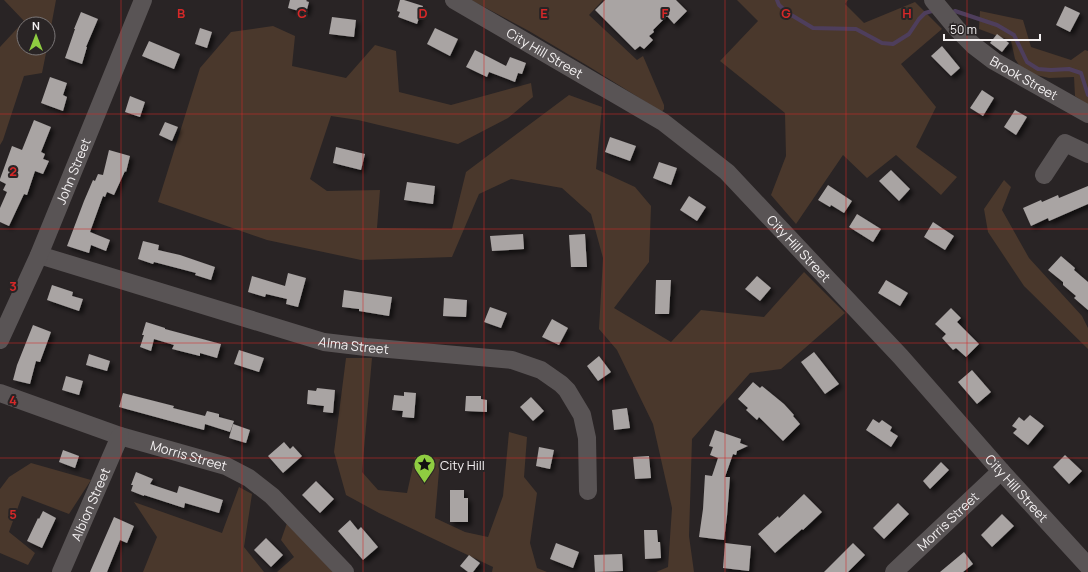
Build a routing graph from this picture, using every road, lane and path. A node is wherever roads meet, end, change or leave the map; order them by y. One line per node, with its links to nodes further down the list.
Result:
1 (143, 0): 7 (street, John Street)
2 (454, 0): 11 (street, City Hill Street)
3 (933, 0): 4 (street, Brook Street)
4 (1088, 114)
5 (1088, 154): 6 (street)
6 (1044, 175)
7 (39, 256): 8 (street, John Street); 12 (street, Alma Street)
8 (0, 340)
9 (0, 393): 10 (street, Morris Street)
10 (120, 436): 14 (street, Albion Street); 15 (street, Morris Street)
11 (1001, 471): 13 (street, City Hill Street); 16 (street, Morris Street)
12 (588, 491)
13 (1088, 566)
14 (61, 572)
15 (345, 572)
16 (894, 572)

